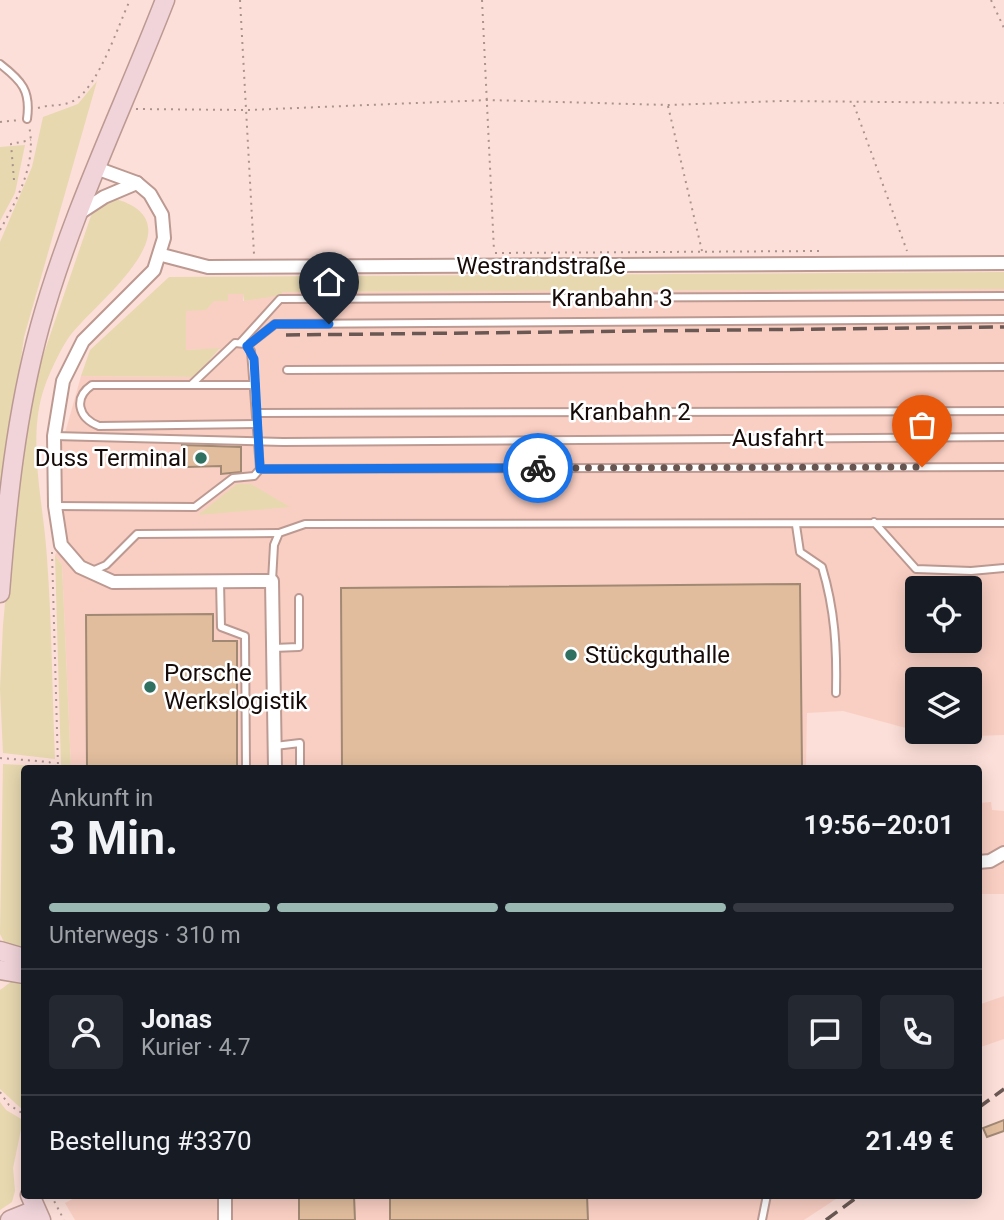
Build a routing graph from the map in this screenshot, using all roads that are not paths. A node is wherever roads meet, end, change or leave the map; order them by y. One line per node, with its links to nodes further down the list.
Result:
1 (165, 0): 4 (main road)
2 (0, 64): 3 (lane)
3 (27, 119)
4 (96, 168): 5 (street); 6 (main road)
5 (137, 183): 6 (street); 7 (street)
6 (78, 214): 33 (main road)
7 (162, 255): 8 (street, Westrandstraße); 19 (street)
8 (1004, 263)
9 (1004, 296): 11 (lane, Kranbahn 3)
10 (1004, 319): 11 (lane, Kranbahn 3)
11 (243, 344): 14 (lane); 15 (lane)
12 (1004, 367): 13 (lane)
13 (287, 370)
14 (192, 384): 15 (lane); 18 (lane)
15 (255, 385): 17 (lane)
16 (1004, 411): 17 (lane, Kranbahn 2)
17 (257, 413): 18 (lane)
18 (257, 424): 21 (lane)
19 (54, 436): 21 (lane, Ausfahrt); 24 (street)
20 (1004, 437): 21 (lane, Ausfahrt)
21 (258, 441): 23 (lane)
22 (1004, 467): 23 (lane)
23 (260, 469): 24 (lane)
24 (55, 506): 30 (street)
25 (873, 522): 26 (lane); 27 (lane); 29 (lane)
26 (1004, 523)
27 (796, 525): 28 (lane); 36 (lane)
28 (279, 533): 30 (lane); 31 (lane)
29 (1004, 568)
30 (89, 572): 32 (street)
31 (272, 580): 32 (street); 35 (street)
32 (220, 581): 38 (lane)
33 (0, 593)
34 (299, 598): 35 (lane)
35 (273, 648): 37 (street)
36 (836, 693)
37 (275, 746): 39 (street); 40 (lane)
38 (246, 765)
39 (275, 765)
40 (300, 765)
41 (1004, 853): 42 (street)
42 (982, 862)
43 (0, 951): 44 (main road)
44 (21, 957)
45 (0, 970): 46 (main road)
46 (21, 974)
47 (225, 1199): 51 (street)
48 (766, 1199): 52 (lane)
49 (35, 1208): 50 (main road)
50 (10, 1220)
51 (225, 1220)
52 (762, 1220)

